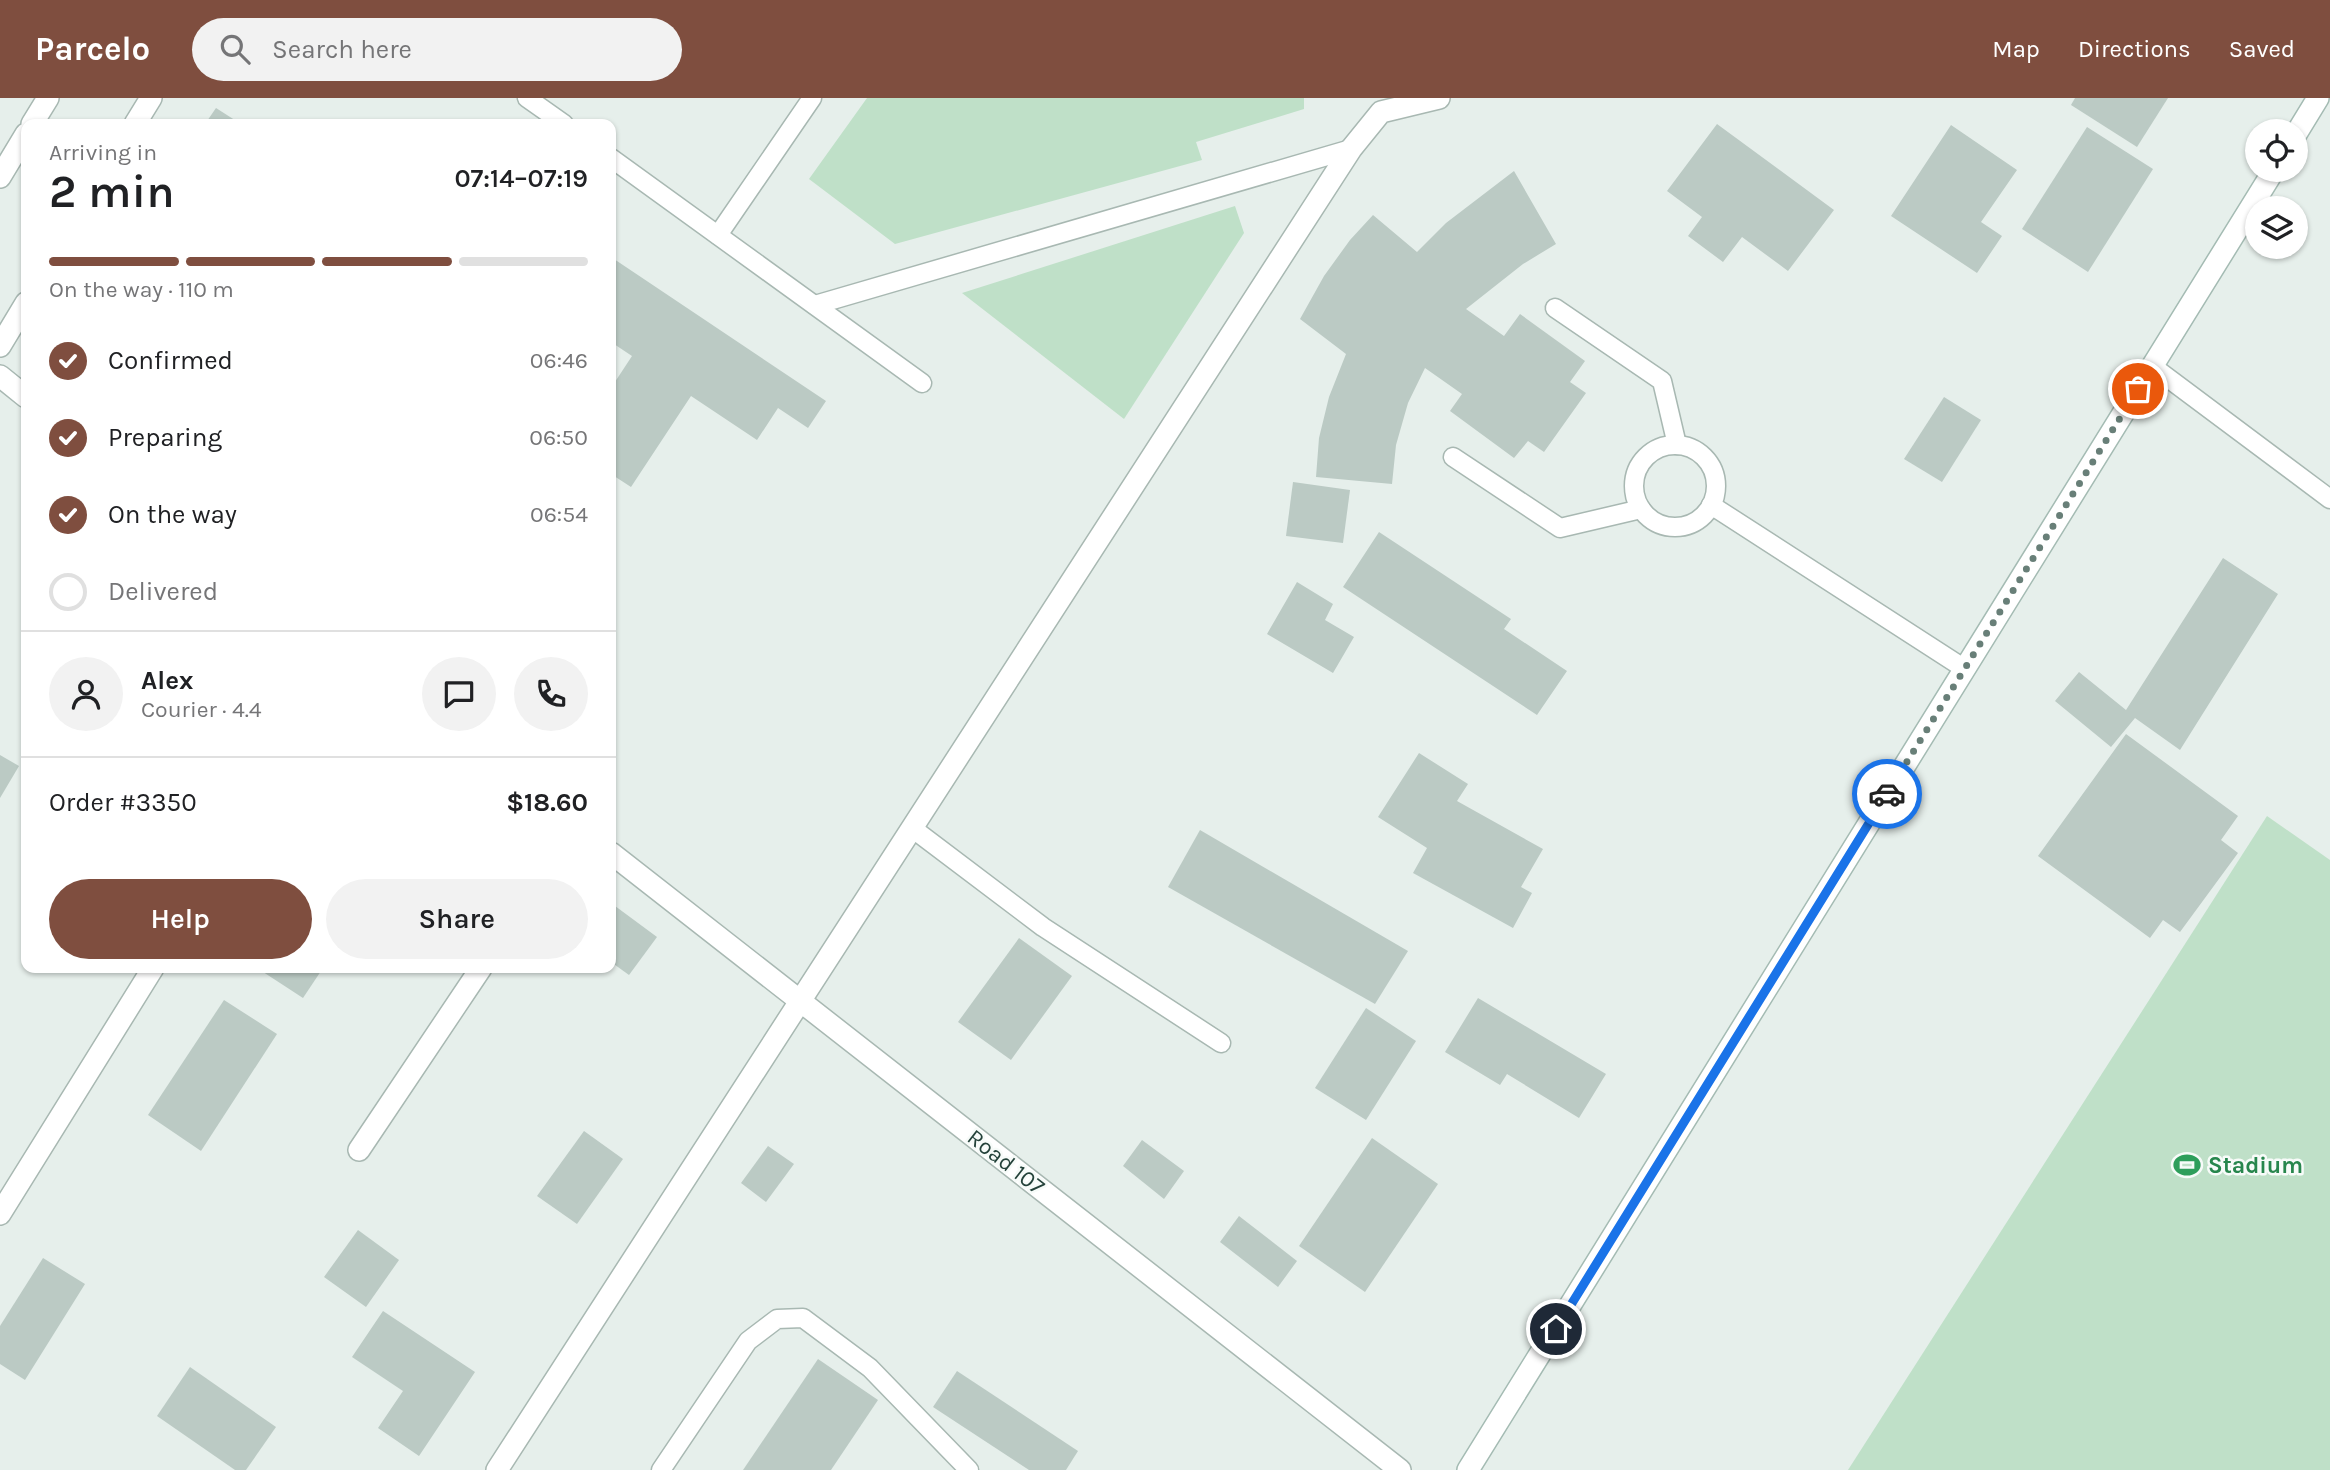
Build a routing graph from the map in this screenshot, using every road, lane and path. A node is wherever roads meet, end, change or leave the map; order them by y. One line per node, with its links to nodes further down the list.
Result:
1 (48, 98): 8 (street)
2 (151, 98): 9 (street)
3 (527, 98): 10 (lane)
4 (812, 98): 17 (lane)
5 (1439, 98): 7 (street)
6 (2318, 98): 11 (street)
7 (1377, 105): 13 (street)
8 (35, 119)
9 (138, 119)
10 (557, 119)
11 (2305, 119)
12 (21, 142): 15 (street)
13 (1351, 149): 18 (lane); 32 (street)
14 (616, 162): 17 (lane)
15 (0, 177)
16 (2267, 182): 22 (street)
17 (718, 235): 18 (lane)
18 (814, 305): 24 (lane)
19 (1555, 308): 26 (lane)
20 (21, 311): 21 (street)
21 (0, 346)
22 (2152, 366): 28 (lane); 31 (street)
23 (0, 376): 25 (street)
24 (922, 383)
25 (21, 393)
26 (1677, 445): 29 (lane); 30 (lane)
27 (1453, 457): 30 (lane)
28 (2330, 499)
29 (1711, 505): 30 (lane); 31 (lane)
30 (1641, 509)
31 (1965, 669): 44 (street)
32 (912, 828): 36 (street); 37 (lane)
33 (616, 857): 36 (street, Road 107)
34 (150, 973): 39 (street)
35 (478, 973): 38 (street)
36 (800, 1001): 40 (street); 43 (street, Road 107)
37 (1221, 1043)
38 (359, 1150)
39 (0, 1214)
40 (498, 1470)
41 (661, 1470): 42 (lane)
42 (969, 1470)
43 (1400, 1470)
44 (1468, 1470)

